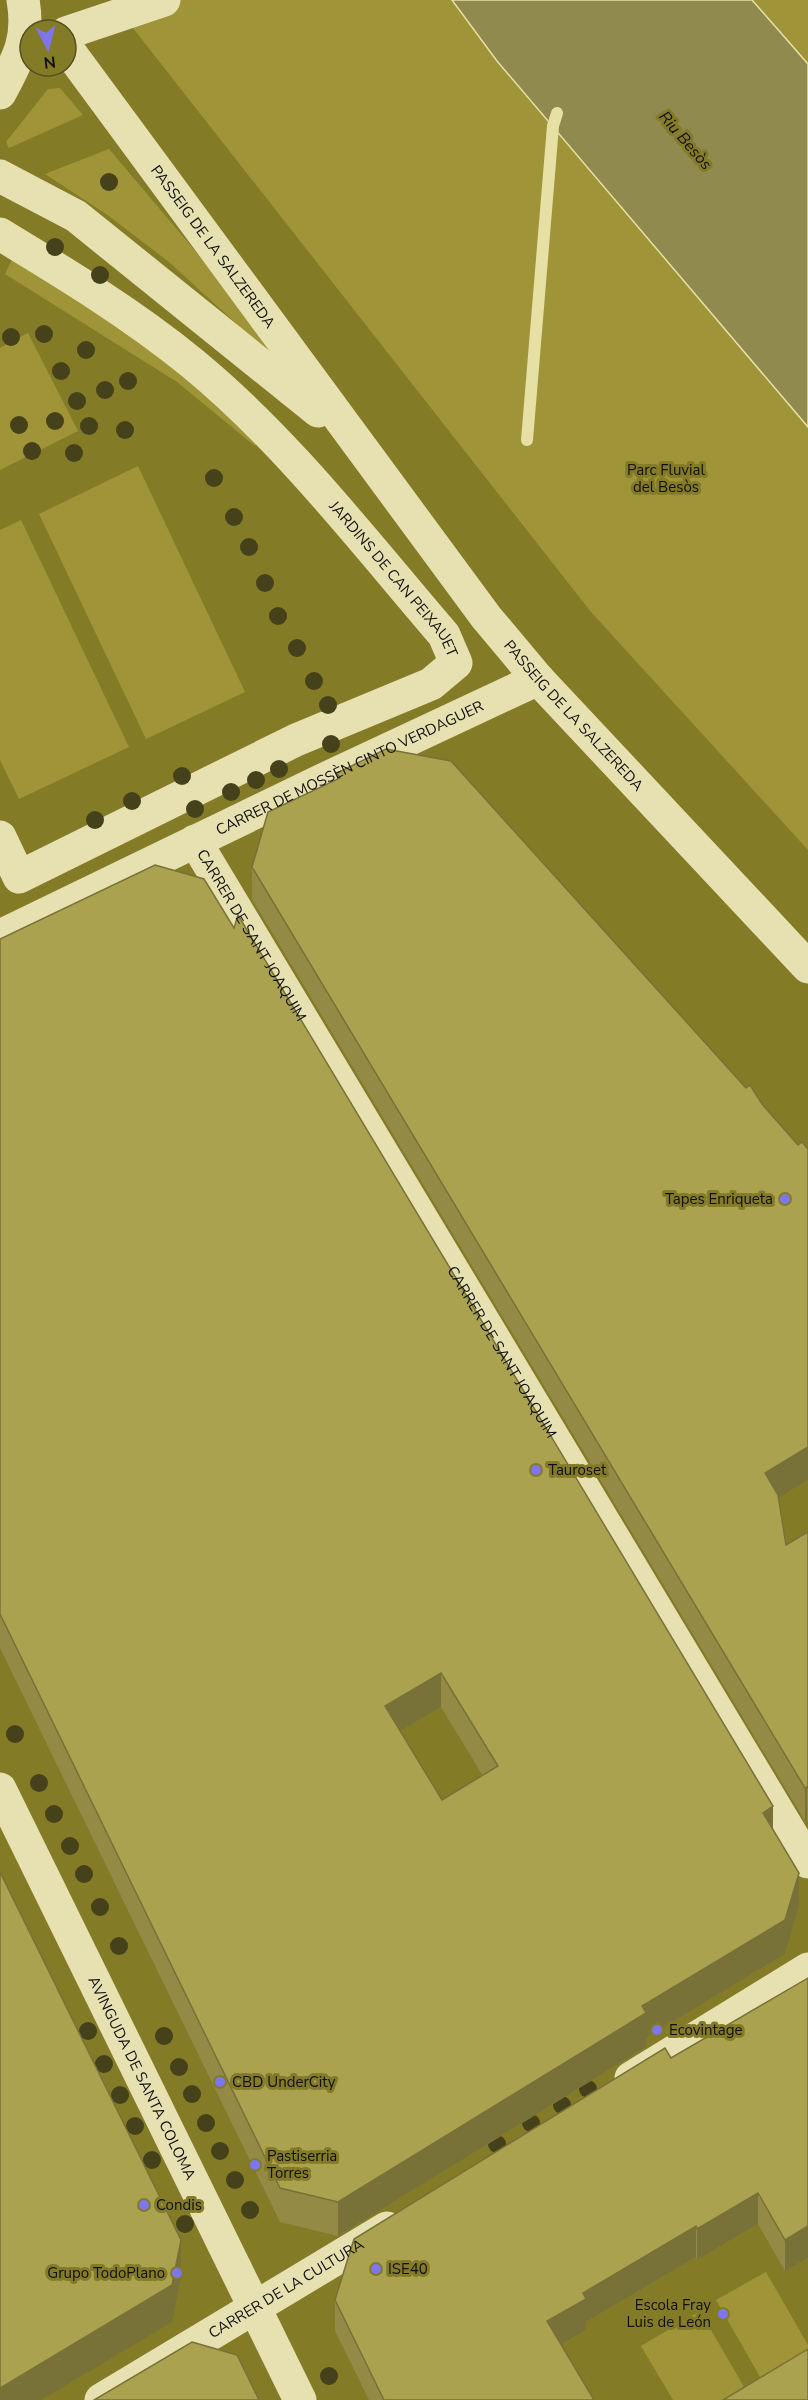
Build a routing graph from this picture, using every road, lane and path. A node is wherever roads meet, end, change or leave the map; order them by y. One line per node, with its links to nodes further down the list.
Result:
1 (23, 0): 4 (street)
2 (31, 0): 5 (street)
3 (164, 0): 6 (street)
4 (26, 18)
5 (45, 18)
6 (78, 28)
7 (18, 62): 9 (street)
8 (78, 63): 12 (street, PASSEIG DE LA SALZEREDA)
9 (0, 93)
10 (0, 176): 12 (street, PASSEIG DE LA SALZEREDA)
11 (0, 234): 14 (street, JARDINS DE CAN PEIXAUET)
12 (360, 446): 13 (street, PASSEIG DE LA SALZEREDA)
13 (538, 679): 15 (street, CARRER DE MOSSÈN CINTO VERDAGUER); 17 (street, PASSEIG DE LA SALZEREDA)
14 (0, 837)
15 (195, 841): 16 (street, CARRER DE MOSSÈN CINTO VERDAGUER); 19 (street, CARRER DE SANT JOAQUIM)
16 (0, 936)
17 (808, 967)
18 (0, 1789): 23 (street, AVINGUDA DE SANTA COLOMA)
19 (808, 1862)
20 (808, 1969): 21 (street)
21 (604, 2095)
22 (410, 2214): 23 (street, CARRER DE LA CULTURA)
23 (254, 2308): 24 (street, CARRER DE LA CULTURA); 25 (street, AVINGUDA DE SANTA COLOMA)
24 (100, 2400)
25 (300, 2400)

